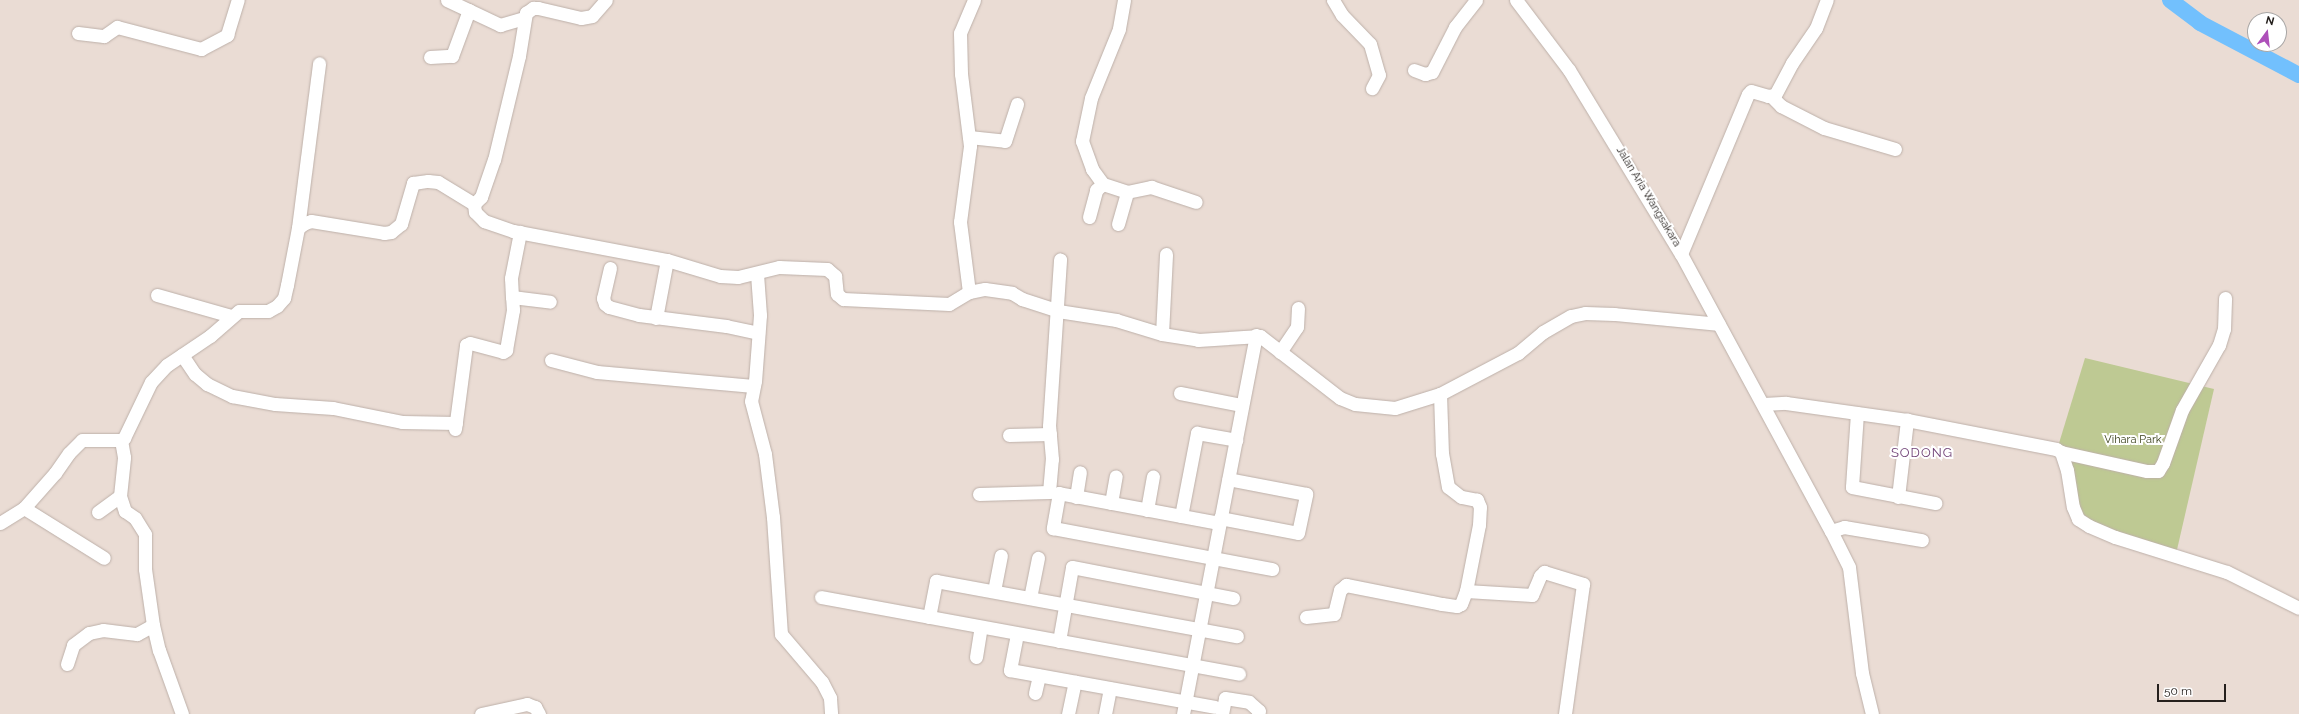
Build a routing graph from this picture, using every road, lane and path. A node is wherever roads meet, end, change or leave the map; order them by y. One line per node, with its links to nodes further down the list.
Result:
1 (238, 0): 12 (street)
2 (447, 0): 10 (street)
3 (606, 0): 11 (street)
4 (974, 0): 19 (street)
5 (1124, 0): 21 (street)
6 (1333, 0): 16 (street)
7 (1476, 0): 15 (street)
8 (1516, 0): 30 (street, Jalan Aria Wangsakara)
9 (1827, 0): 17 (street)
10 (469, 10): 11 (street); 13 (street)
11 (524, 18): 24 (street)
12 (78, 33)
13 (430, 57)
14 (319, 63): 27 (street)
15 (1414, 70)
16 (1372, 88)
17 (1772, 97): 20 (street); 30 (street)
18 (1017, 104): 19 (street)
19 (969, 137): 35 (street)
20 (1895, 149)
21 (1103, 184): 22 (street); 25 (street)
22 (1127, 192): 23 (street); 26 (street)
23 (1196, 202)
24 (474, 204): 27 (street); 28 (street)
25 (1089, 217)
26 (1118, 224)
27 (298, 228): 42 (street)
28 (520, 232): 32 (street); 37 (street)
29 (1166, 254): 46 (street)
30 (1682, 254): 44 (street, Jalan Aria Wangsakara)
31 (1060, 259): 41 (street)
32 (667, 260): 34 (street); 43 (street)
33 (610, 268): 43 (street)
34 (757, 274): 35 (street); 45 (street)
35 (969, 292): 41 (street)
36 (157, 295): 42 (street)
37 (512, 297): 39 (street); 49 (street)
38 (2225, 298): 62 (street)
39 (550, 302)
40 (1298, 308): 48 (street)
41 (1058, 311): 46 (street); 58 (street)
42 (231, 316): 49 (street)
43 (656, 318): 45 (street)
44 (1719, 324): 53 (street); 54 (street, Jalan Aria Wangsakara)
45 (758, 333): 51 (street)
46 (1162, 334): 47 (street)
47 (1256, 335): 48 (street); 55 (street)
48 (1280, 352): 53 (street)
49 (182, 355): 60 (street)
50 (551, 360): 51 (street)
51 (753, 386): 115 (street)
52 (1180, 393): 55 (street)
53 (1440, 394): 87 (street)
54 (1764, 404): 56 (street); 79 (street, Jalan Aria Wangsakara)
55 (1242, 405): 61 (street)
56 (1857, 413): 57 (street); 70 (street)
57 (1907, 420): 62 (street); 70 (street)
58 (1050, 434): 59 (street); 67 (street)
59 (1009, 435)
60 (121, 440): 68 (street); 73 (street)
61 (1236, 440): 66 (street); 76 (street)
62 (2061, 452): 93 (street)
63 (1080, 472): 69 (street)
64 (1116, 476): 71 (street)
65 (1153, 477): 74 (street)
66 (1228, 479): 77 (street); 77 (street)
67 (979, 494)
68 (120, 496): 75 (street); 96 (street)
69 (1076, 497): 71 (street); 84 (street)
70 (1898, 497): 72 (street)
71 (1112, 503): 74 (street)
72 (1935, 503)
73 (24, 508): 78 (street); 82 (street)
74 (1147, 510): 76 (street)
75 (98, 512)
76 (1182, 516): 77 (street)
77 (1220, 521): 84 (street)
78 (0, 523)
79 (1831, 531): 80 (street); 120 (street, Jalan Aria Wangsakara)
80 (1922, 540)
81 (1000, 556): 86 (street)
82 (104, 558)
83 (1038, 558): 90 (street)
84 (1213, 558): 85 (street); 88 (street)
85 (1272, 570)
86 (994, 591): 90 (street); 94 (street)
87 (1466, 591): 95 (street); 119 (street)
88 (1206, 593): 91 (street); 92 (street); 98 (street)
89 (821, 597): 94 (street)
90 (1030, 598): 92 (street)
91 (1233, 598)
92 (1066, 604): 98 (street); 101 (street)
93 (2299, 608)
94 (929, 617): 97 (street)
95 (1306, 617)
96 (153, 625): 103 (street); 112 (street)
97 (981, 627): 99 (street); 102 (street)
98 (1199, 629): 100 (street); 104 (street)
99 (1017, 634): 101 (street); 106 (street)
100 (1236, 636)
101 (1059, 641): 104 (street)
102 (976, 657)
103 (67, 664)
104 (1192, 666): 105 (street); 110 (street)
105 (1239, 674)
106 (1039, 675): 107 (street); 109 (street)
107 (1075, 682): 108 (street); 116 (street)
108 (1110, 688): 110 (street); 117 (street)
109 (1036, 693)
110 (1184, 708): 111 (street)
111 (1218, 711): 118 (street)
112 (182, 714)
113 (481, 714): 114 (street)
114 (538, 714)
115 (831, 714)
116 (1068, 714)
117 (1105, 714)
118 (1258, 714)
119 (1565, 714)
120 (1872, 714)

